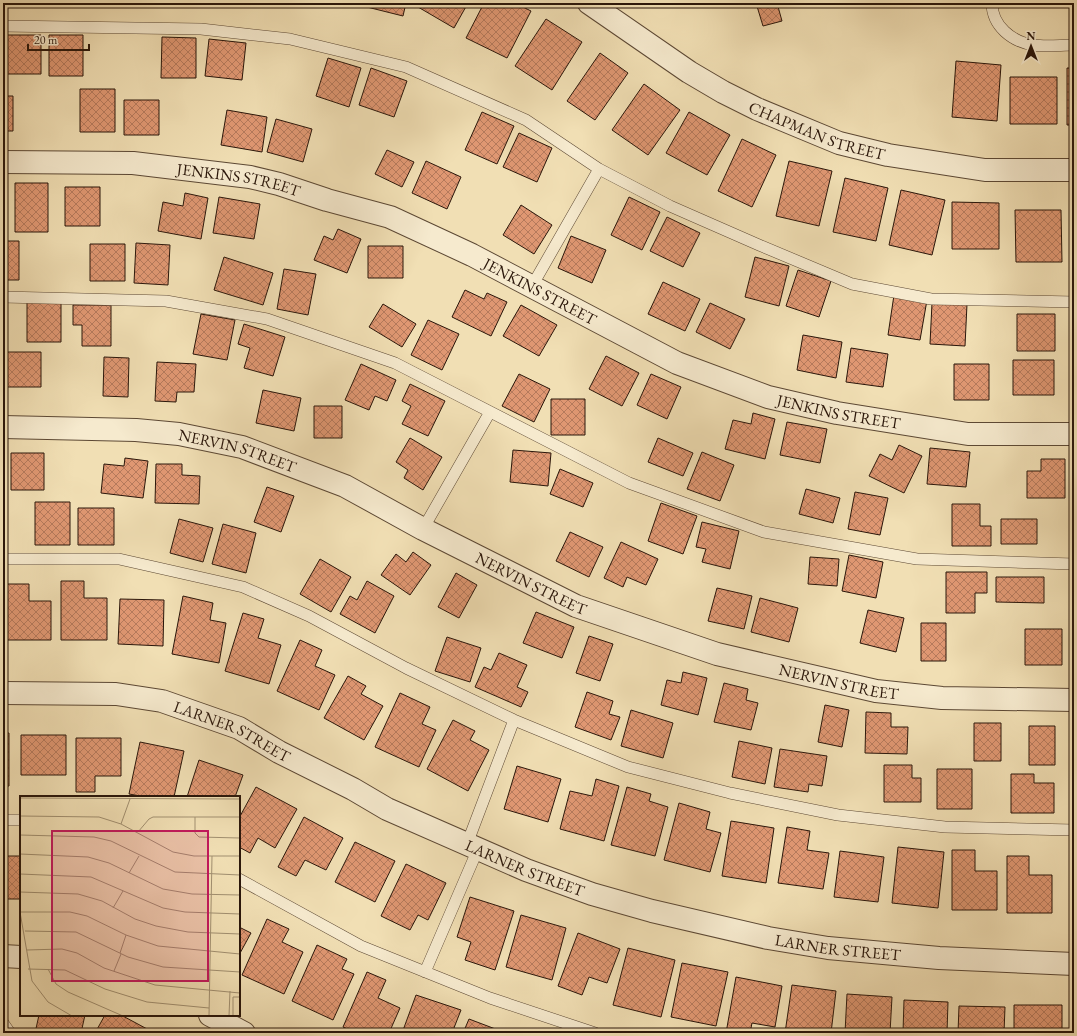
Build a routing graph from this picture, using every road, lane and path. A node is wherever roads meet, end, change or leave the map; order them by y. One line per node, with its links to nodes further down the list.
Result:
1 (591, 3): 7 (street, CHAPMAN STREET)
2 (992, 3): 4 (lane)
3 (3, 26): 6 (lane)
4 (1074, 45)
5 (3, 162): 8 (street, JENKINS STREET)
6 (599, 169): 8 (lane); 10 (lane)
7 (1074, 170)
8 (532, 286): 13 (street, JENKINS STREET)
9 (3, 297): 11 (lane)
10 (1074, 302)
11 (490, 412): 14 (lane); 16 (lane)
12 (3, 427): 14 (street, NERVIN STREET)
13 (1074, 434)
14 (423, 529): 18 (street, NERVIN STREET)
15 (3, 559): 19 (lane)
16 (1074, 564)
17 (3, 693): 23 (street, LARNER STREET)
18 (1074, 700)
19 (514, 720): 22 (lane); 23 (lane)
20 (3, 820): 21 (lane)
21 (20, 820)
22 (1074, 830)
23 (472, 847): 27 (street, LARNER STREET); 28 (lane)
24 (240, 880): 28 (lane)
25 (3, 956): 26 (street)
26 (20, 956)
27 (1074, 964)
28 (425, 972): 33 (lane)
29 (212, 1016): 32 (street)
30 (3, 1023): 31 (lane)
31 (10, 1033)
32 (244, 1033)
33 (595, 1033)

